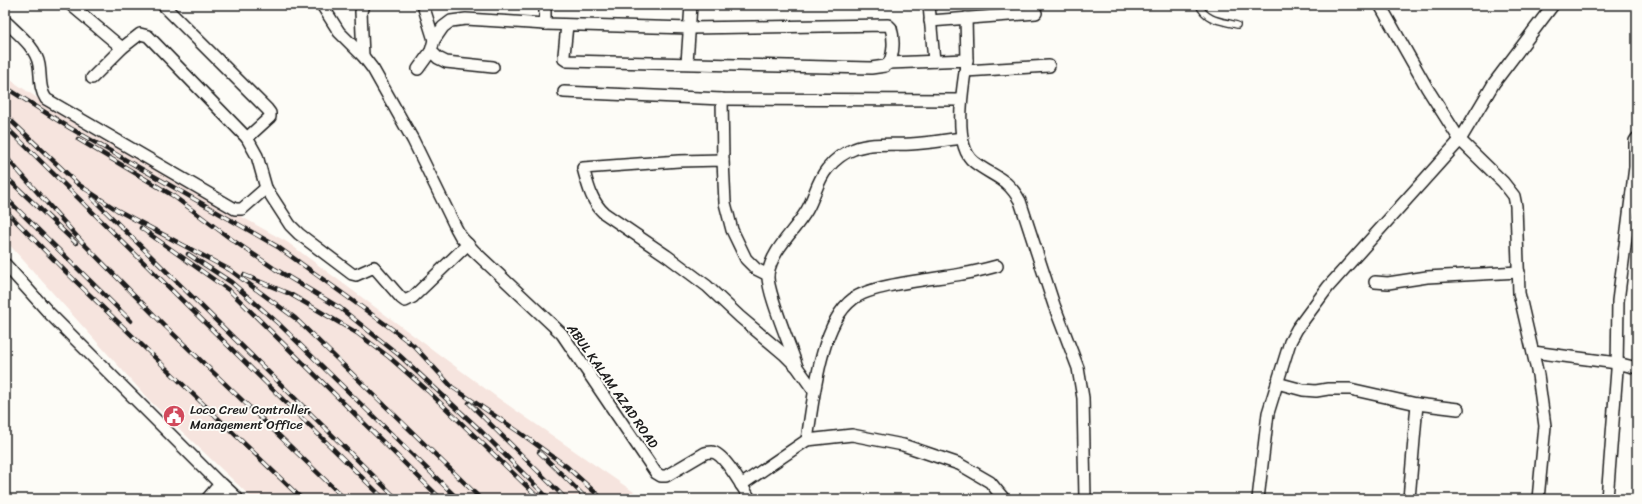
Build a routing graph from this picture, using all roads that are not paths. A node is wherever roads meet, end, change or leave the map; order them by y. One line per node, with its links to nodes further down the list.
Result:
1 (72, 5): 21 (street)
2 (163, 5): 34 (street)
3 (322, 5): 22 (street, ABUL KALAM AZAD ROAD)
4 (363, 5): 22 (street)
5 (423, 5): 20 (street)
6 (545, 5): 16 (street)
7 (691, 5): 19 (street)
8 (929, 5): 15 (street)
9 (1199, 5): 18 (lane)
10 (1380, 5): 37 (street)
11 (1553, 5): 37 (street)
12 (1036, 13): 13 (street)
13 (966, 18): 15 (street); 26 (street)
14 (5, 21): 39 (street)
15 (930, 21): 23 (street)
16 (545, 24): 17 (street); 20 (street)
17 (567, 25): 19 (street); 24 (street)
18 (1237, 25)
19 (690, 28): 24 (street); 25 (street)
20 (432, 45): 28 (street); 29 (street)
21 (122, 48): 30 (street); 34 (street)
22 (363, 56): 40 (street, ABUL KALAM AZAD ROAD)
23 (934, 61): 25 (street); 26 (street)
24 (687, 63): 25 (street)
25 (889, 63)
26 (966, 66): 27 (street); 33 (street)
27 (1049, 66)
28 (493, 68)
29 (418, 69)
30 (92, 78)
31 (564, 92): 32 (street)
32 (722, 99): 33 (street); 38 (street)
33 (961, 100): 35 (street)
34 (247, 138): 39 (street)
35 (962, 138): 44 (street); 61 (street)
36 (1637, 138): 47 (street)
37 (1460, 140): 43 (street); 50 (street)
38 (723, 160): 44 (street); 48 (street)
39 (266, 188): 40 (street)
40 (468, 244): 56 (street, ABUL KALAM AZAD ROAD)
41 (5, 264): 55 (street)
42 (997, 266): 51 (street)
43 (1519, 272): 45 (street); 46 (street)
44 (768, 275): 48 (street)
45 (1375, 282)
46 (1533, 352): 47 (street); 64 (street)
47 (1617, 363): 49 (street); 65 (street)
48 (797, 367): 51 (street)
49 (1637, 368)
50 (1277, 383): 52 (street); 62 (street)
51 (814, 391): 54 (street)
52 (1417, 404): 53 (street); 63 (street)
53 (1458, 409)
54 (807, 440): 56 (street); 60 (street)
55 (221, 485): 57 (street); 58 (street)
56 (741, 486): 59 (street, ABUL KALAM AZAD ROAD)
57 (209, 499)
58 (236, 499)
59 (750, 499)
60 (1004, 499)
61 (1086, 499)
62 (1258, 499)
63 (1408, 499)
64 (1538, 499)
65 (1607, 499)

